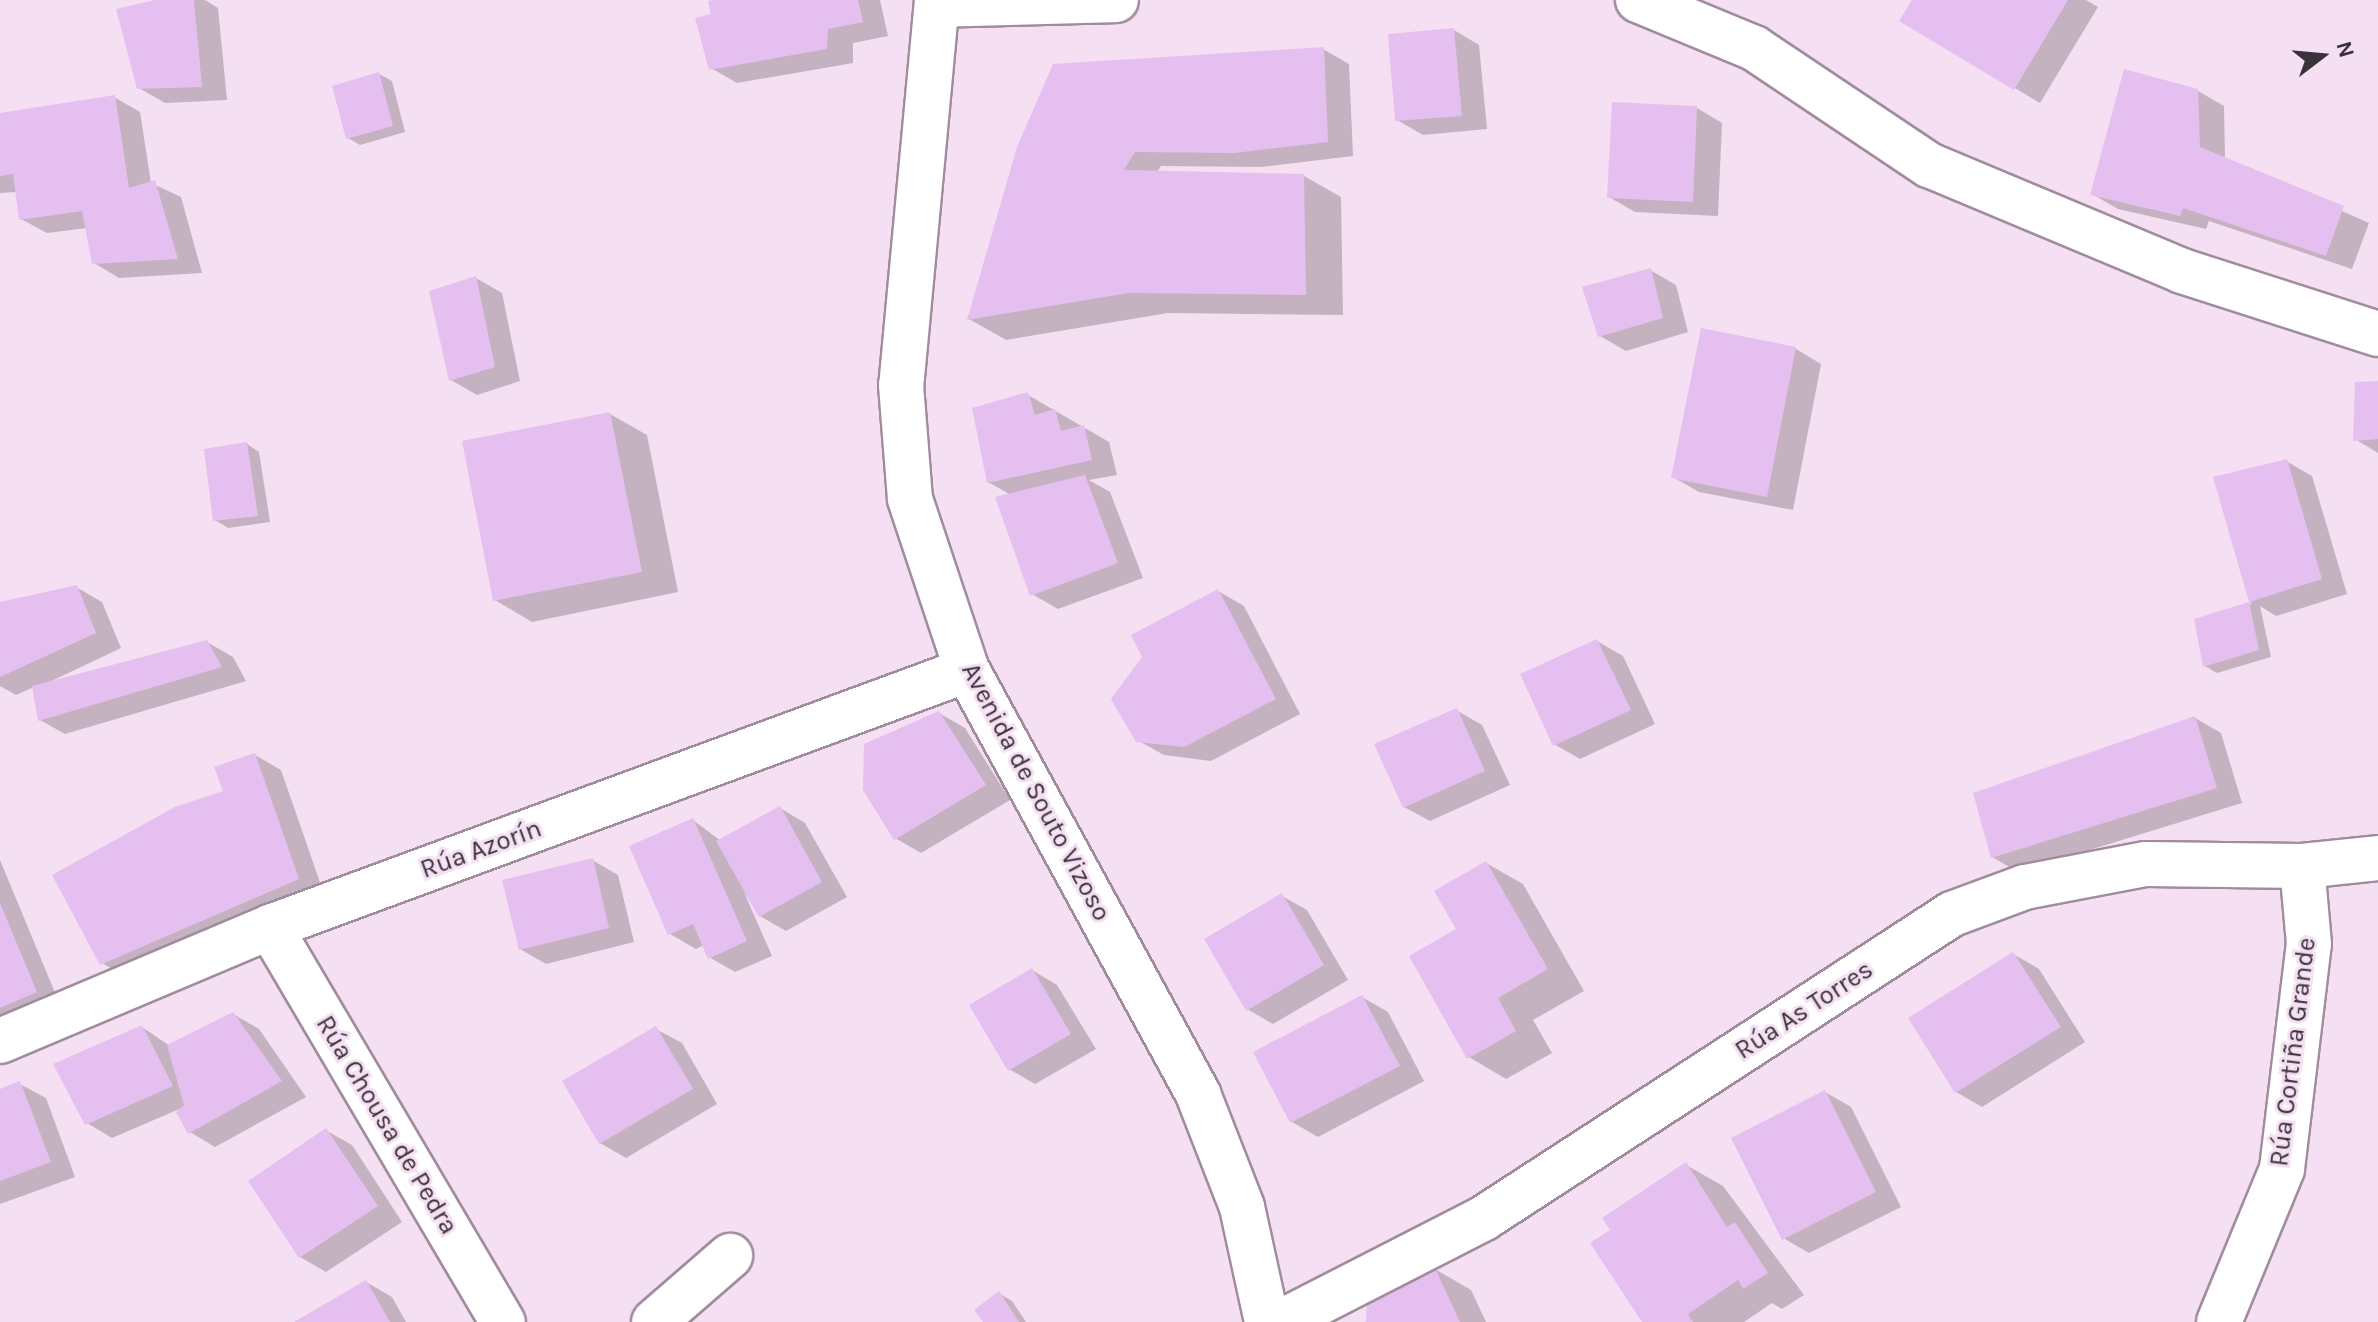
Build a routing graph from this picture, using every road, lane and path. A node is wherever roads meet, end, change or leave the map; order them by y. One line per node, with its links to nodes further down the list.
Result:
1 (1116, 0): 3 (street)
2 (1638, 0): 4 (street)
3 (937, 2): 5 (street, Avenida de Souto Vizoso)
4 (2378, 334)
5 (967, 670): 8 (street, Rúa Azorín); 13 (street, Avenida de Souto Vizoso)
6 (2378, 858): 7 (street, Rúa As Torres)
7 (2302, 866): 14 (street, Rúa As Torres); 15 (street, Rúa Cortiña Grande)
8 (270, 927): 9 (street, Rúa Azorín); 11 (street, Rúa Chousa de Pedra)
9 (0, 1041)
10 (730, 1256): 12 (street)
11 (503, 1322)
12 (654, 1322)
13 (1267, 1322)
14 (1281, 1322)
15 (2219, 1322)

